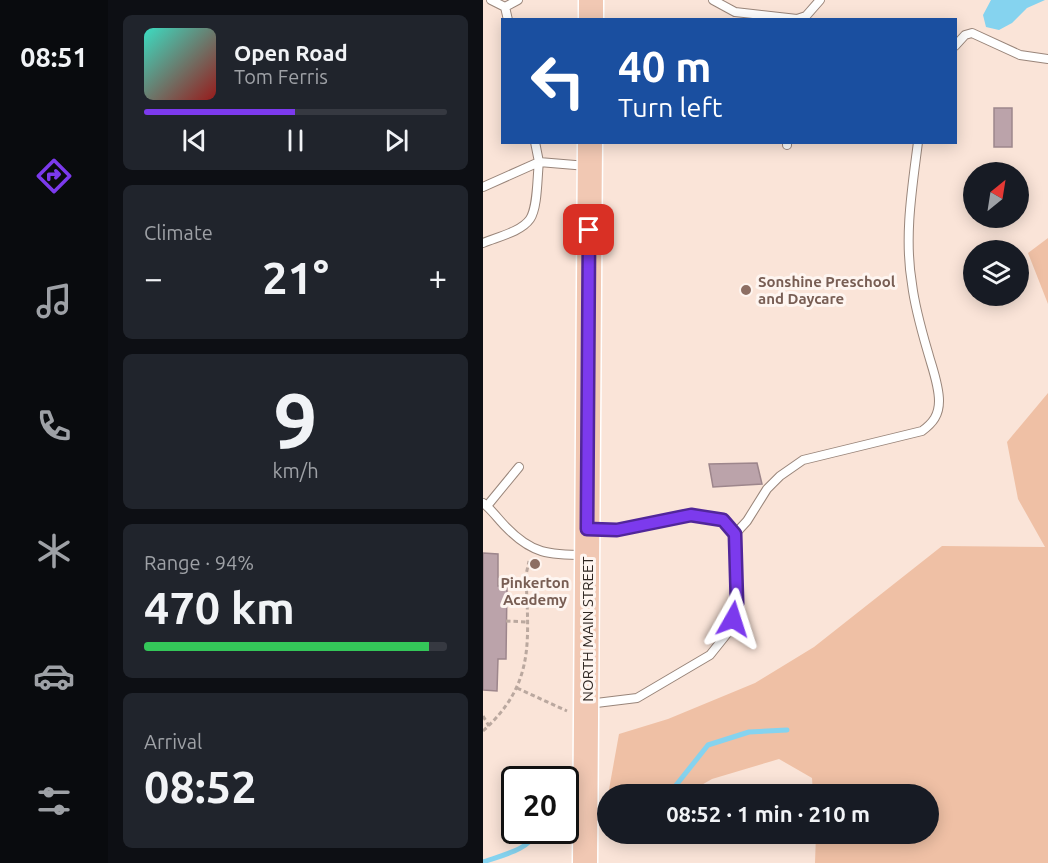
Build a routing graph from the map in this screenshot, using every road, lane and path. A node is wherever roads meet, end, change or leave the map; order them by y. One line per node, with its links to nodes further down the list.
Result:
1 (491, 0): 6 (lane)
2 (518, 0): 6 (lane)
3 (591, 0): 8 (main road)
4 (713, 0): 9 (lane)
5 (820, 0): 10 (lane)
6 (505, 7): 7 (lane)
7 (508, 18)
8 (591, 18)
9 (782, 18)
10 (802, 18)
11 (957, 44): 12 (lane)
12 (1048, 59)
13 (535, 144): 16 (lane)
14 (918, 144): 22 (lane)
15 (590, 154): 16 (lane); 21 (main road, NORTH MAIN STREET)
16 (539, 162): 17 (lane); 18 (lane)
17 (483, 187)
18 (483, 243)
19 (519, 467): 20 (lane)
20 (485, 505): 23 (lane)
21 (587, 529): 22 (lane); 23 (main road, NORTH MAIN STREET)
22 (735, 534): 28 (lane)
23 (587, 555): 28 (main road, NORTH MAIN STREET)
24 (529, 561): 26 (path)
25 (506, 621): 26 (path)
26 (527, 622): 27 (path)
27 (517, 688): 28 (path); 30 (path)
28 (578, 708): 32 (main road, NORTH MAIN STREET)
29 (483, 716): 30 (path)
30 (489, 726): 31 (path)
31 (483, 731)
32 (585, 863)

